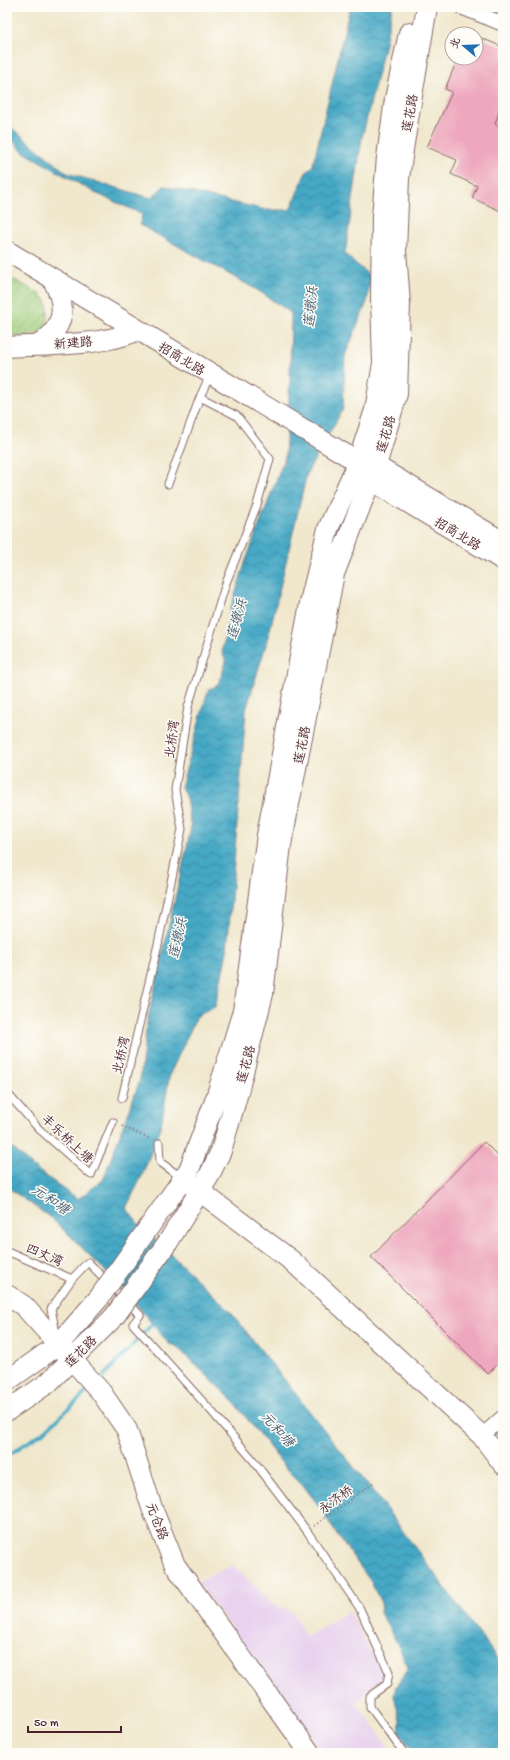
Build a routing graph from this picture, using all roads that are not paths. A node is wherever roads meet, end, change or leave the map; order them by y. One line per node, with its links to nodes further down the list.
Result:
1 (413, 7): 12 (main road, 莲花路)
2 (427, 7): 12 (main road, 莲花路)
3 (461, 7): 4 (street)
4 (503, 24)
5 (7, 251): 6 (main road, 招商北路)
6 (52, 279): 7 (main road, 招商北路); 8 (main road)
7 (138, 330): 8 (main road, 新建路); 10 (main road, 招商北路)
8 (38, 345): 9 (main road, 新建路)
9 (7, 347)
10 (210, 375): 11 (lane); 12 (main road, 招商北路)
11 (200, 397): 13 (lane); 17 (lane, 北桥湾)
12 (368, 469): 14 (main road, 招商北路); 15 (main road, 招商北路); 20 (main road, 莲花路); 21 (main road, 莲花路)
13 (168, 484)
14 (503, 542)
15 (503, 560)
16 (7, 1093): 18 (lane, 丰乐桥上塘)
17 (122, 1098)
18 (113, 1122)
19 (159, 1143): 20 (lane)
20 (183, 1179): 21 (main road); 25 (main road, 莲花路, bridge)
21 (200, 1191): 26 (main road, 莲花路, bridge); 30 (main road)
22 (7, 1250): 23 (lane, 四丈湾)
23 (72, 1279): 25 (lane, 四丈湾); 33 (lane)
24 (7, 1295): 25 (main road, 元仓路)
25 (58, 1345): 26 (main road, 元仓路); 27 (main road, 莲花路)
26 (72, 1361): 28 (main road, 莲花路); 32 (main road, 元仓路)
27 (7, 1381)
28 (7, 1411)
29 (503, 1416): 30 (street)
30 (482, 1436): 31 (main road)
31 (503, 1464)
32 (310, 1753)
33 (404, 1753)

